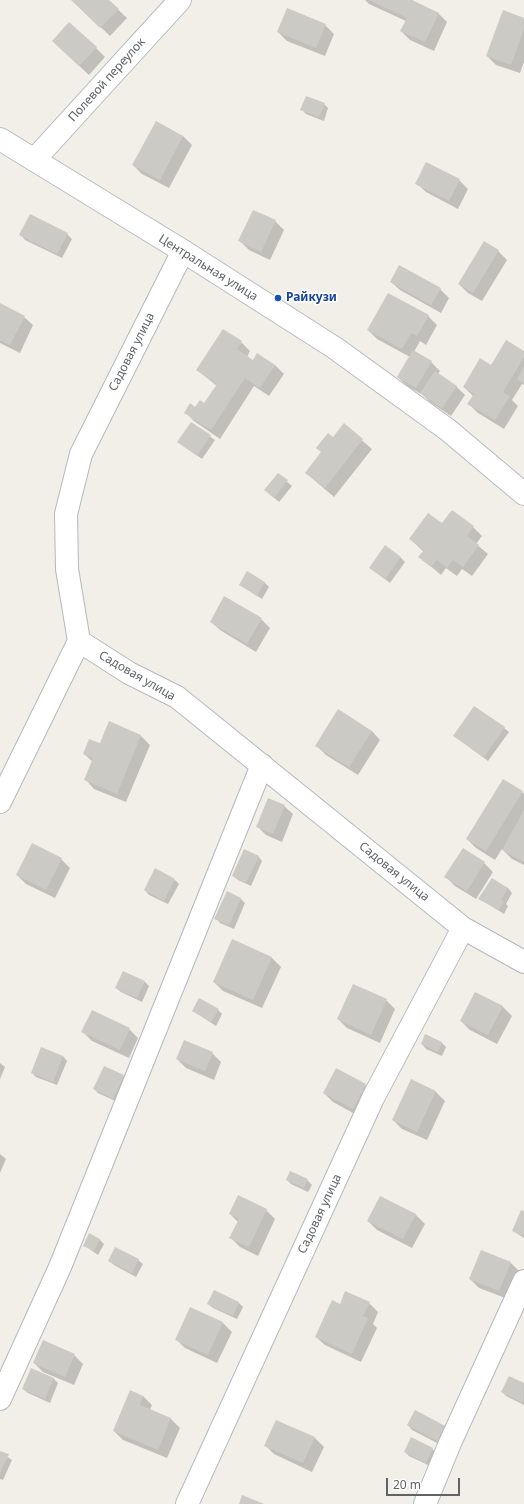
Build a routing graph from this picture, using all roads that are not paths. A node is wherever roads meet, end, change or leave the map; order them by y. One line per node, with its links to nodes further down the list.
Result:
1 (180, 0): 3 (street, Полевой переулок)
2 (0, 139): 3 (street, Центральная улица)
3 (34, 160): 4 (street, Центральная улица)
4 (183, 251): 5 (street, Центральная улица); 6 (street, Садовая улица)
5 (524, 494)
6 (79, 641): 7 (street, Садовая улица); 8 (street)
7 (262, 765): 9 (street, Садовая улица); 12 (street)
8 (0, 802)
9 (463, 928): 10 (street, Садовая улица); 13 (street, Садовая улица)
10 (524, 962)
11 (524, 1281): 14 (street)
12 (0, 1399)
13 (186, 1504)
14 (425, 1504)

